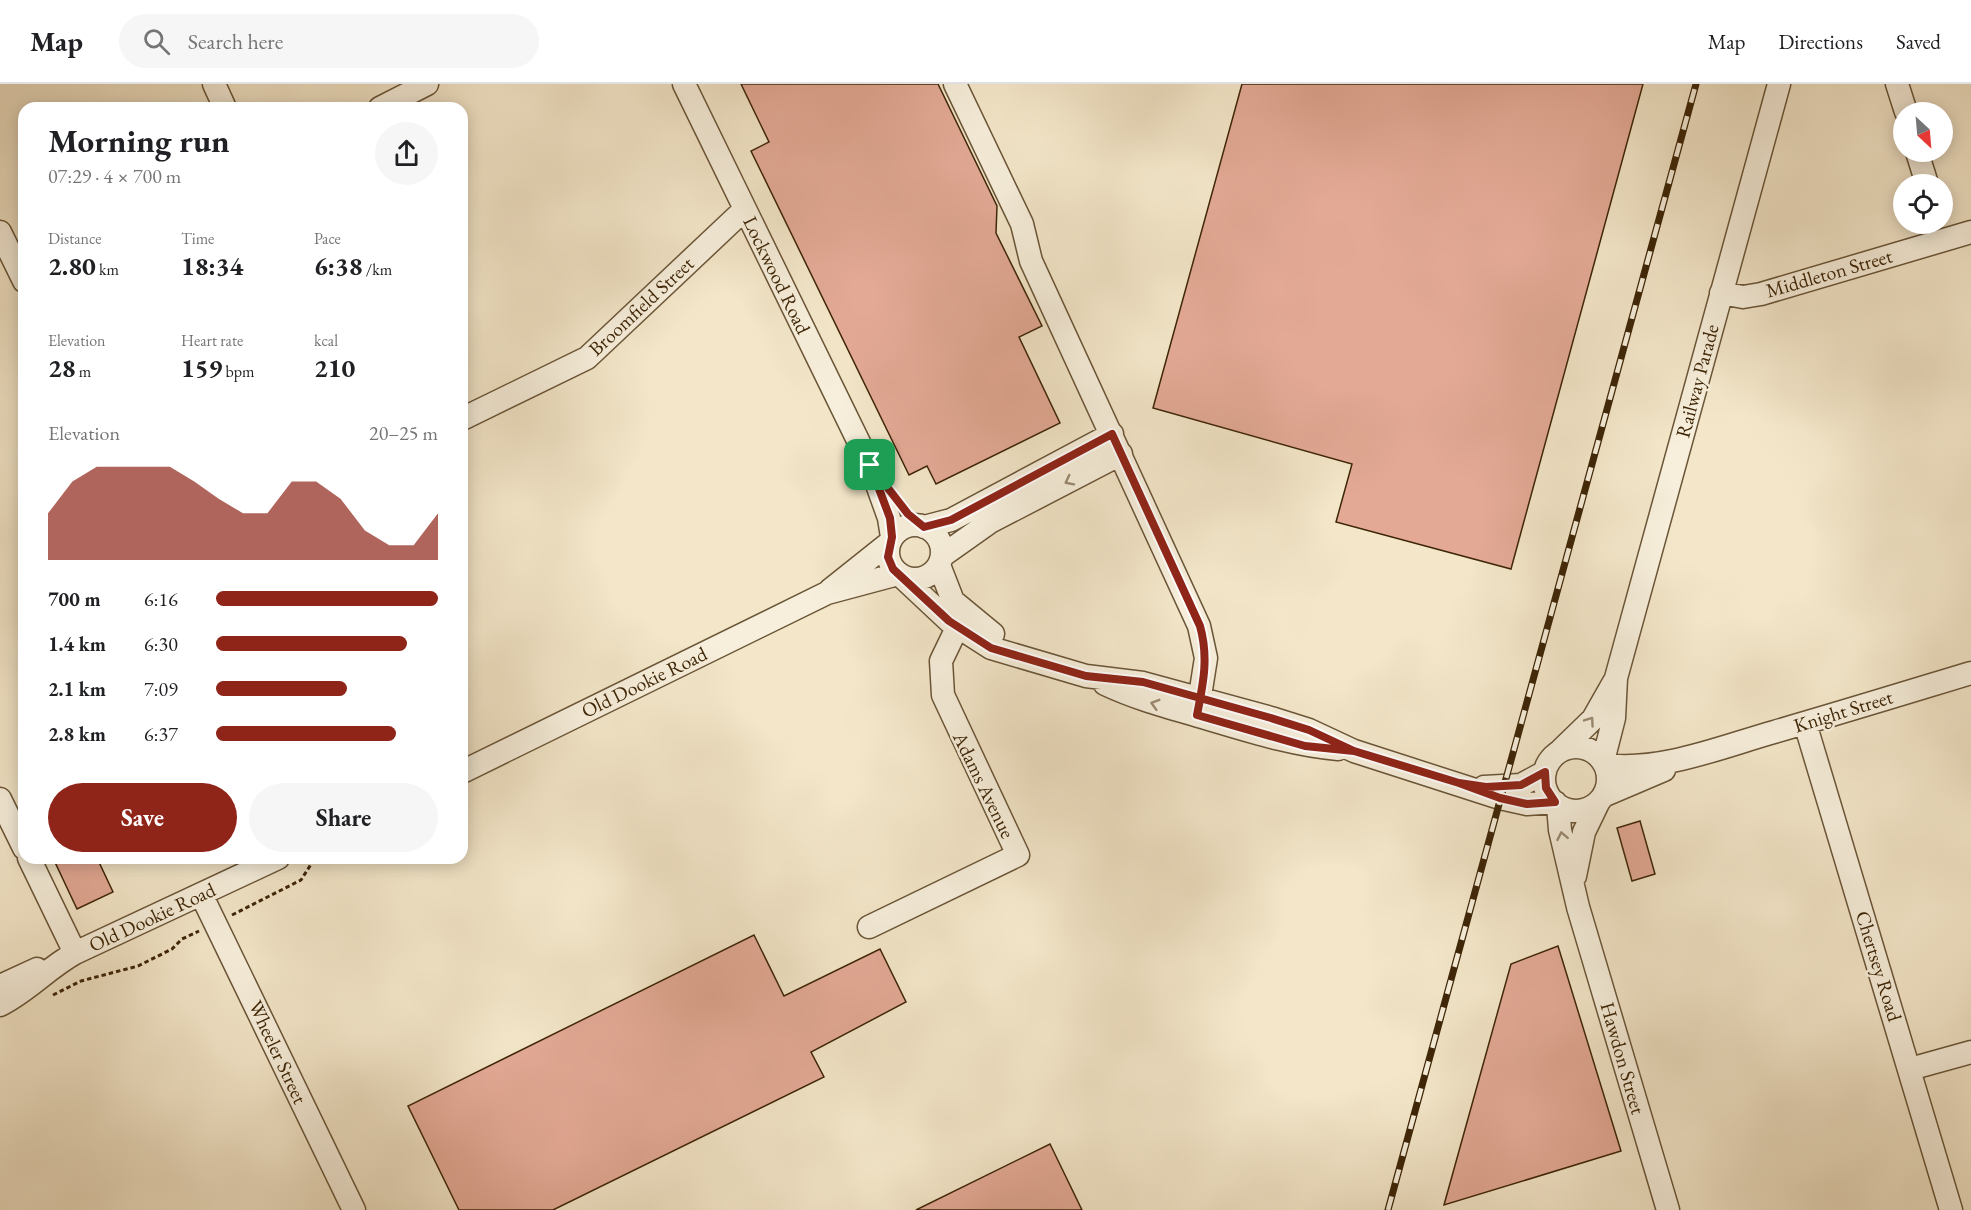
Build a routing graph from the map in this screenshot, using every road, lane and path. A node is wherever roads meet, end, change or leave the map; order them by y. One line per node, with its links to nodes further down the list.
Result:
1 (214, 84): 7 (street)
2 (427, 84): 8 (street)
3 (684, 84): 10 (street, Lockwood Road)
4 (955, 84): 18 (street)
5 (1779, 84): 16 (street, Railway Parade)
6 (1897, 84): 9 (street)
7 (222, 102)
8 (392, 102)
9 (1903, 102)
10 (745, 209): 17 (street, Broomfield Street); 19 (street, Lockwood Road)
11 (0, 232): 15 (street)
12 (1953, 232): 13 (street, Middleton Street)
13 (1971, 232)
14 (1935, 234): 16 (street, Middleton Street)
15 (18, 269)
16 (1721, 293): 28 (street, Railway Parade)
17 (468, 416)
18 (1116, 444): 20 (street); 22 (street, one-way to 22); 29 (street)
19 (870, 465): 20 (street, Lockwood Road); 21 (street, Lockwood Road)
20 (921, 526): 21 (street); 22 (street)
21 (891, 540): 23 (street); 24 (street, Old Dookie Road)
22 (940, 560): 23 (street); 26 (street)
23 (900, 575): 24 (street, Old Dookie Road); 25 (street)
24 (827, 593): 34 (street, Old Dookie Road)
25 (960, 629): 26 (street); 46 (street, Adams Avenue)
26 (1023, 657): 29 (street)
27 (1971, 673): 30 (street, Knight Street)
28 (1616, 678): 32 (street, Railway Parade, one-way to 28); 33 (street, Railway Parade)
29 (1199, 706): 35 (street)
30 (1805, 723): 31 (street, Knight Street); 52 (street, Chertsey Road)
31 (1715, 749): 33 (street, Knight Street); 36 (street, Knight Street)
32 (1550, 763): 33 (street); 35 (street); 38 (street)
33 (1604, 763): 36 (street)
34 (468, 769)
35 (1459, 783): 38 (street)
36 (1601, 798): 38 (street); 44 (street, Hawdon Street)
37 (0, 799): 39 (street)
38 (1556, 803): 44 (street, Hawdon Street, one-way to 38)
39 (18, 836)
40 (31, 864): 47 (street)
41 (311, 864): 45 (path)
42 (243, 865): 43 (street, Old Dookie Road)
43 (201, 894): 45 (street, Wheeler Street); 47 (street, Old Dookie Road)
44 (1578, 907): 54 (street, Hawdon Street)
45 (216, 923): 49 (path); 53 (street, Wheeler Street)
46 (869, 927)
47 (67, 958): 48 (street, Old Dookie Road); 50 (street, Old Dookie Road)
48 (0, 986)
49 (50, 996)
50 (0, 1005)
51 (1971, 1052): 52 (street)
52 (1910, 1069): 55 (street, Chertsey Road)
53 (354, 1210)
54 (1668, 1210)
55 (1951, 1210)

